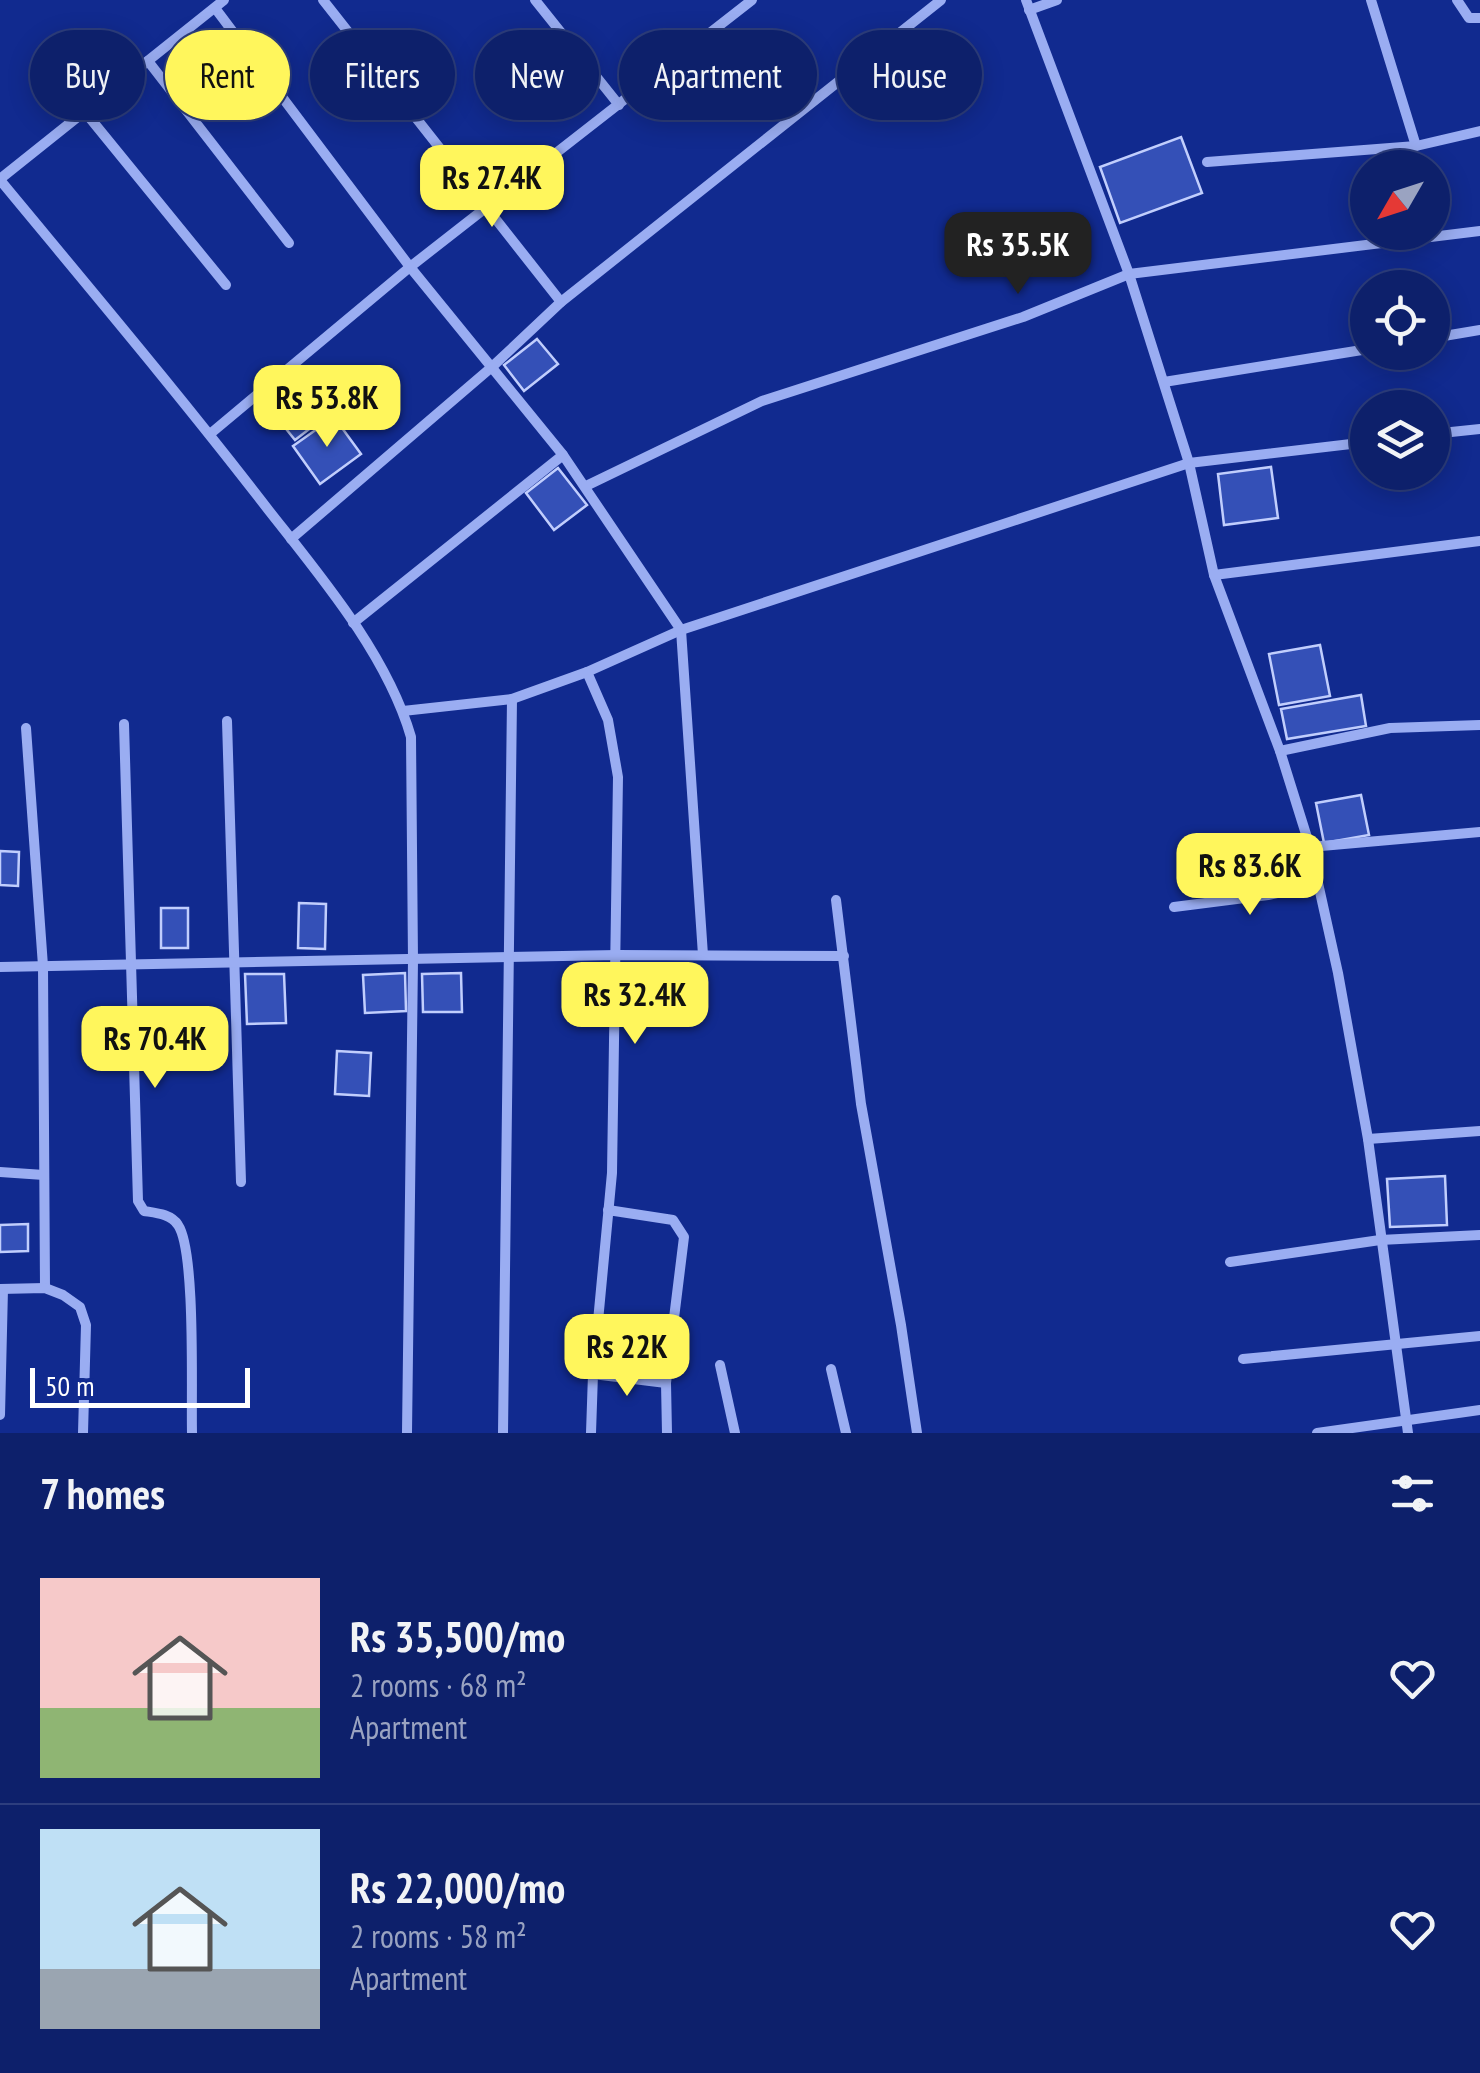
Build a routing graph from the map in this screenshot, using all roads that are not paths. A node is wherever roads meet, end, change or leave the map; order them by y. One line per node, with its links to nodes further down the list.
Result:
1 (323, 0): 21 (street)
2 (535, 0): 14 (street)
3 (941, 0): 27 (street)
4 (1056, 0): 9 (street)
5 (1371, 0): 18 (street)
6 (1457, 0): 10 (street)
7 (747, 2): 11 (street)
8 (219, 4): 12 (street); 24 (street)
9 (1028, 5): 25 (street)
10 (1480, 18)
11 (713, 30)
12 (148, 61): 13 (street); 23 (street)
13 (145, 63)
14 (619, 106): 21 (street)
15 (74, 120): 20 (street)
16 (91, 120): 26 (street)
17 (1480, 131): 18 (street)
18 (1416, 146): 19 (street)
19 (1207, 162)
20 (0, 180): 35 (street)
21 (488, 208): 24 (street); 27 (street)
22 (1480, 232): 25 (street)
23 (289, 243)
24 (410, 267): 31 (street); 35 (street)
25 (1129, 274): 32 (street); 39 (street)
26 (226, 286)
27 (561, 302): 31 (street)
28 (1480, 330): 29 (street)
29 (1450, 335)
30 (1350, 351): 32 (street)
31 (493, 366): 37 (street); 40 (street)
32 (1164, 382): 38 (street)
33 (1480, 429): 34 (street)
34 (1450, 432)
35 (210, 434): 40 (street)
36 (1350, 444): 38 (street)
37 (563, 454): 39 (street); 43 (street)
38 (1190, 463): 42 (street); 44 (street)
39 (586, 486): 44 (street)
40 (291, 539): 43 (street)
41 (1480, 542): 42 (street)
42 (1214, 575): 52 (street)
43 (353, 622): 47 (street)
44 (682, 630): 45 (street); 58 (street)
45 (587, 672): 46 (street); 59 (street)
46 (512, 699): 47 (street); 61 (street)
47 (403, 710): 62 (street)
48 (227, 721): 63 (street)
49 (124, 724): 64 (street)
50 (1480, 725): 52 (street)
51 (26, 728): 65 (street)
52 (1280, 751): 54 (street)
53 (1480, 832): 54 (street)
54 (1310, 847): 55 (street)
55 (1318, 884): 57 (street); 68 (street)
56 (836, 900): 60 (street)
57 (1174, 906)
58 (703, 955): 59 (street); 60 (street)
59 (616, 956): 61 (street); 72 (street)
60 (844, 956): 96 (street)
61 (510, 959): 62 (street); 91 (street)
62 (413, 960): 63 (street); 90 (street)
63 (232, 963): 64 (street); 71 (street)
64 (131, 964): 65 (street); 89 (street)
65 (42, 966): 66 (street); 70 (street)
66 (0, 967)
67 (1480, 1131): 68 (street)
68 (1368, 1139): 74 (street)
69 (0, 1172): 70 (street)
70 (44, 1176): 76 (street)
71 (241, 1182)
72 (608, 1210): 83 (street); 84 (street)
73 (1480, 1234): 74 (street)
74 (1380, 1240): 75 (street); 79 (street)
75 (1230, 1262)
76 (45, 1288): 77 (street); 88 (street)
77 (2, 1289): 86 (street)
78 (1480, 1336): 79 (street)
79 (1395, 1342): 80 (street); 87 (street)
80 (1243, 1359)
81 (720, 1365): 94 (street)
82 (831, 1369): 95 (street)
83 (593, 1374): 84 (street); 92 (street)
84 (666, 1383): 93 (street)
85 (1480, 1410): 87 (street)
86 (0, 1415)
87 (1407, 1419): 97 (street); 98 (street)
88 (83, 1433)
89 (192, 1433)
90 (407, 1433)
91 (503, 1433)
92 (591, 1433)
93 (667, 1433)
94 (735, 1433)
95 (846, 1433)
96 (916, 1433)
97 (1317, 1433)
98 (1408, 1433)

